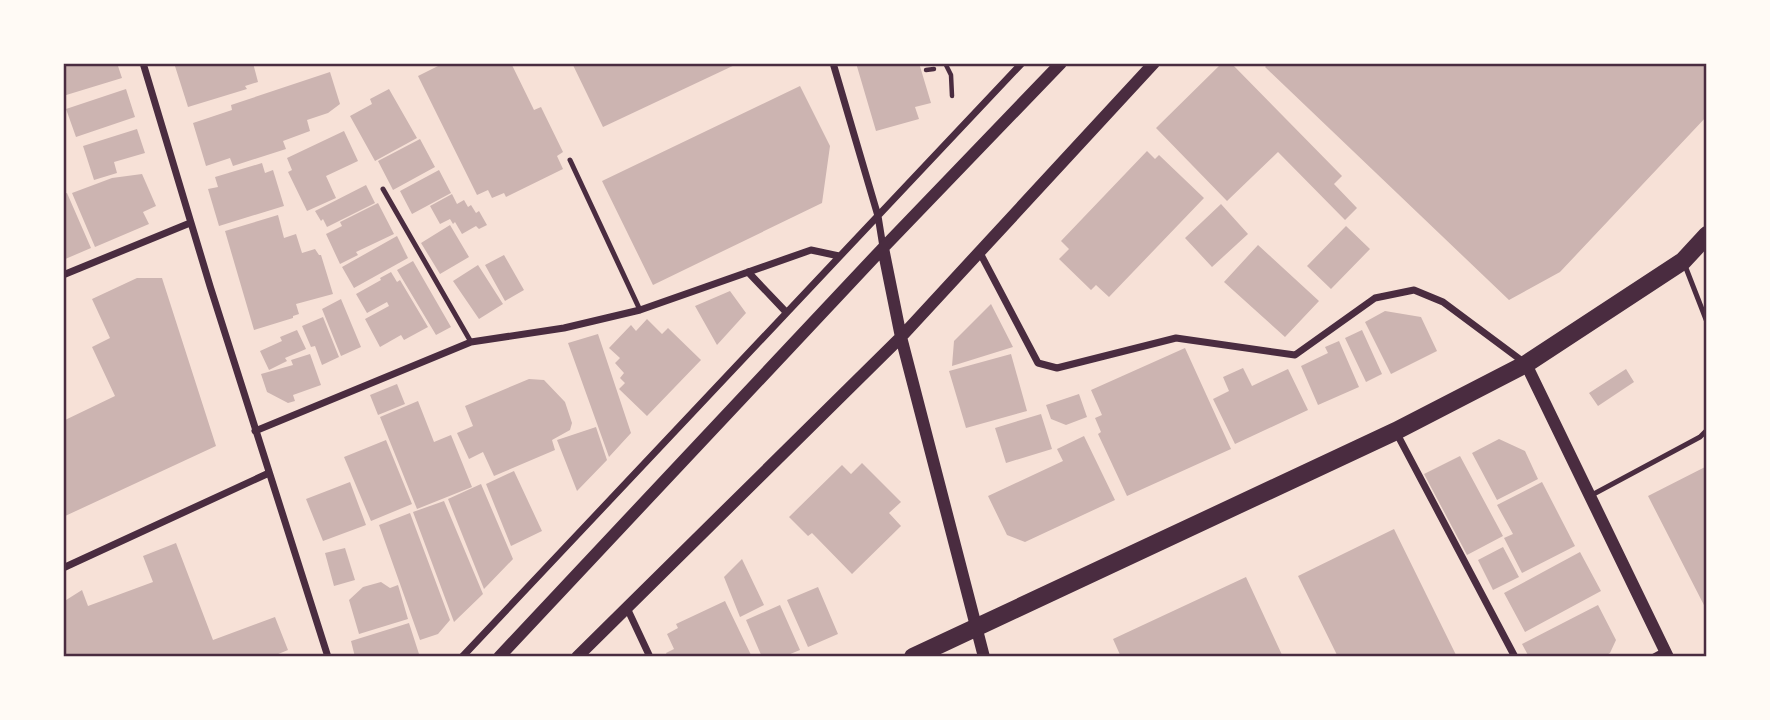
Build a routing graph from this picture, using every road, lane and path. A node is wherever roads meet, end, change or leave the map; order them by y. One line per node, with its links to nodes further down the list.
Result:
1 (143, 63): 13 (street)
2 (832, 63): 12 (street)
3 (945, 63): 9 (path)
4 (1022, 63): 12 (street)
5 (1061, 63): 15 (street)
6 (1154, 63): 16 (street)
7 (934, 69): 8 (path)
8 (926, 70)
9 (953, 96)
10 (570, 160): 21 (lane)
11 (383, 189): 25 (lane)
12 (878, 216): 15 (street); 17 (street)
13 (190, 223): 20 (street); 29 (street)
14 (1707, 235): 18 (main road)
15 (883, 248): 24 (street); 38 (street)
16 (979, 250): 24 (street); 26 (street)
17 (839, 256): 19 (street); 22 (street)
18 (1683, 261): 23 (lane); 26 (main road)
19 (748, 272): 21 (street); 22 (street)
20 (63, 275)
21 (640, 310): 25 (street)
22 (786, 312): 37 (street)
23 (1707, 322)
24 (901, 337): 33 (street); 34 (street)
25 (471, 342): 29 (street)
26 (1526, 364): 28 (main road); 31 (street)
27 (1707, 430): 31 (lane)
28 (1396, 431): 34 (main road); 43 (street)
29 (255, 432): 30 (street)
30 (269, 473): 32 (street); 36 (street)
31 (1590, 496): 35 (street)
32 (63, 568)
33 (627, 608): 39 (street); 40 (street)
34 (974, 627): 41 (main road); 42 (street)
35 (1662, 655)
36 (328, 657)
37 (462, 657)
38 (499, 657)
39 (577, 657)
40 (650, 657)
41 (913, 657)
42 (984, 657)
43 (1515, 657)

